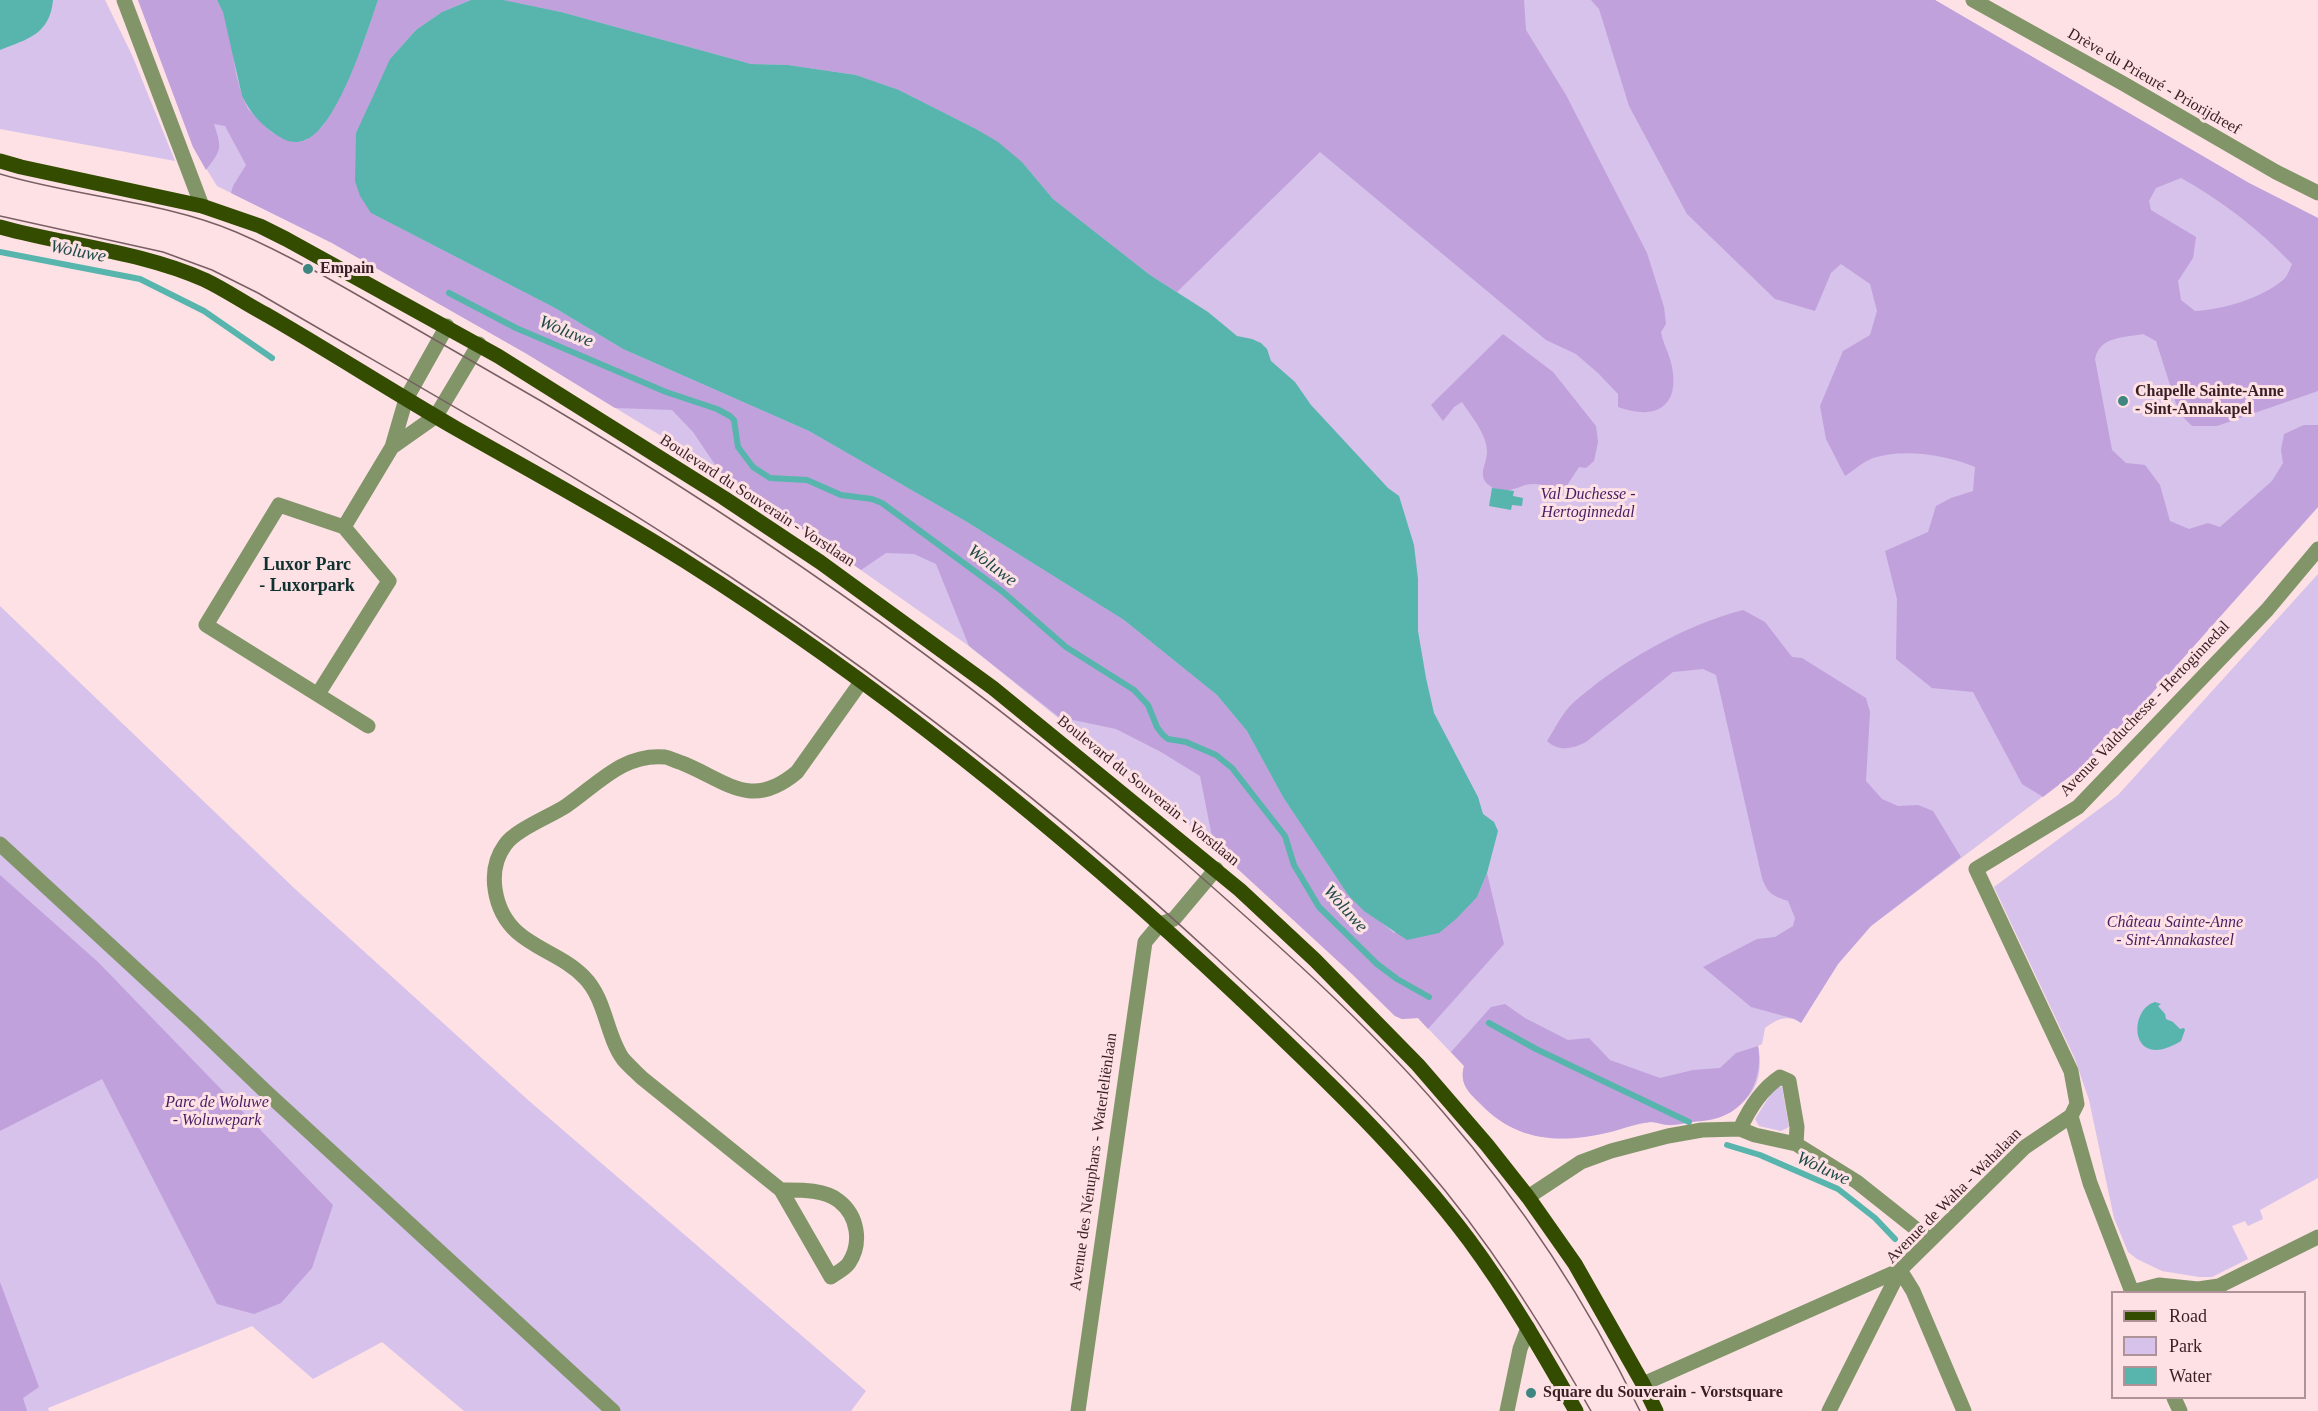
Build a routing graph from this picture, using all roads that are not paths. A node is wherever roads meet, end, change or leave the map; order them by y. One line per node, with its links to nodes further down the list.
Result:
1 (124, 0): 5 (street)
2 (1973, 0): 4 (street, Drève du Prieuré - Priorijdreef)
3 (0, 161): 5 (main road, Boulevard du Souverain - Vorstlaan)
4 (2318, 193)
5 (202, 206): 7 (main road, Boulevard du Souverain - Vorstlaan)
6 (0, 227): 9 (main road)
7 (447, 326): 8 (main road, Boulevard du Souverain - Vorstlaan); 9 (street)
8 (479, 344): 10 (street); 18 (main road, Boulevard du Souverain - Vorstlaan)
9 (406, 399): 10 (main road); 11 (street)
10 (436, 416): 11 (street); 14 (main road)
11 (392, 447): 12 (street)
12 (344, 527): 15 (street); 15 (street)
13 (2318, 549): 20 (street, Avenue Valduchesse - Hertoginnedal)
14 (861, 682): 19 (main road); 23 (street)
15 (318, 694): 16 (street)
16 (368, 726)
17 (0, 844): 32 (street)
18 (1216, 869): 19 (street); 24 (main road, Boulevard du Souverain - Vorstlaan)
19 (1160, 924): 30 (main road); 33 (street, Avenue des Nénuphars - Waterleliënlaan)
20 (2071, 1116): 26 (street, Avenue de Waha - Wahalaan); 28 (street)
21 (1740, 1129): 22 (street); 22 (street); 24 (street)
22 (1796, 1144): 26 (street)
23 (781, 1190): 23 (street)
24 (1528, 1197): 31 (main road, Boulevard du Souverain - Vorstlaan)
25 (2318, 1237): 29 (street)
26 (1930, 1240): 27 (street, Avenue de Waha - Wahalaan)
27 (1900, 1270): 31 (street); 37 (street, Avenue de Waha - Wahalaan); 38 (street)
28 (2132, 1291)
29 (2136, 1291)
30 (1528, 1328): 34 (street); 35 (main road)
31 (1643, 1384): 36 (main road, Boulevard du Souverain - Vorstlaan)
32 (613, 1411)
33 (1078, 1411)
34 (1507, 1411)
35 (1576, 1411)
36 (1656, 1411)
37 (1829, 1411)
38 (1964, 1411)

